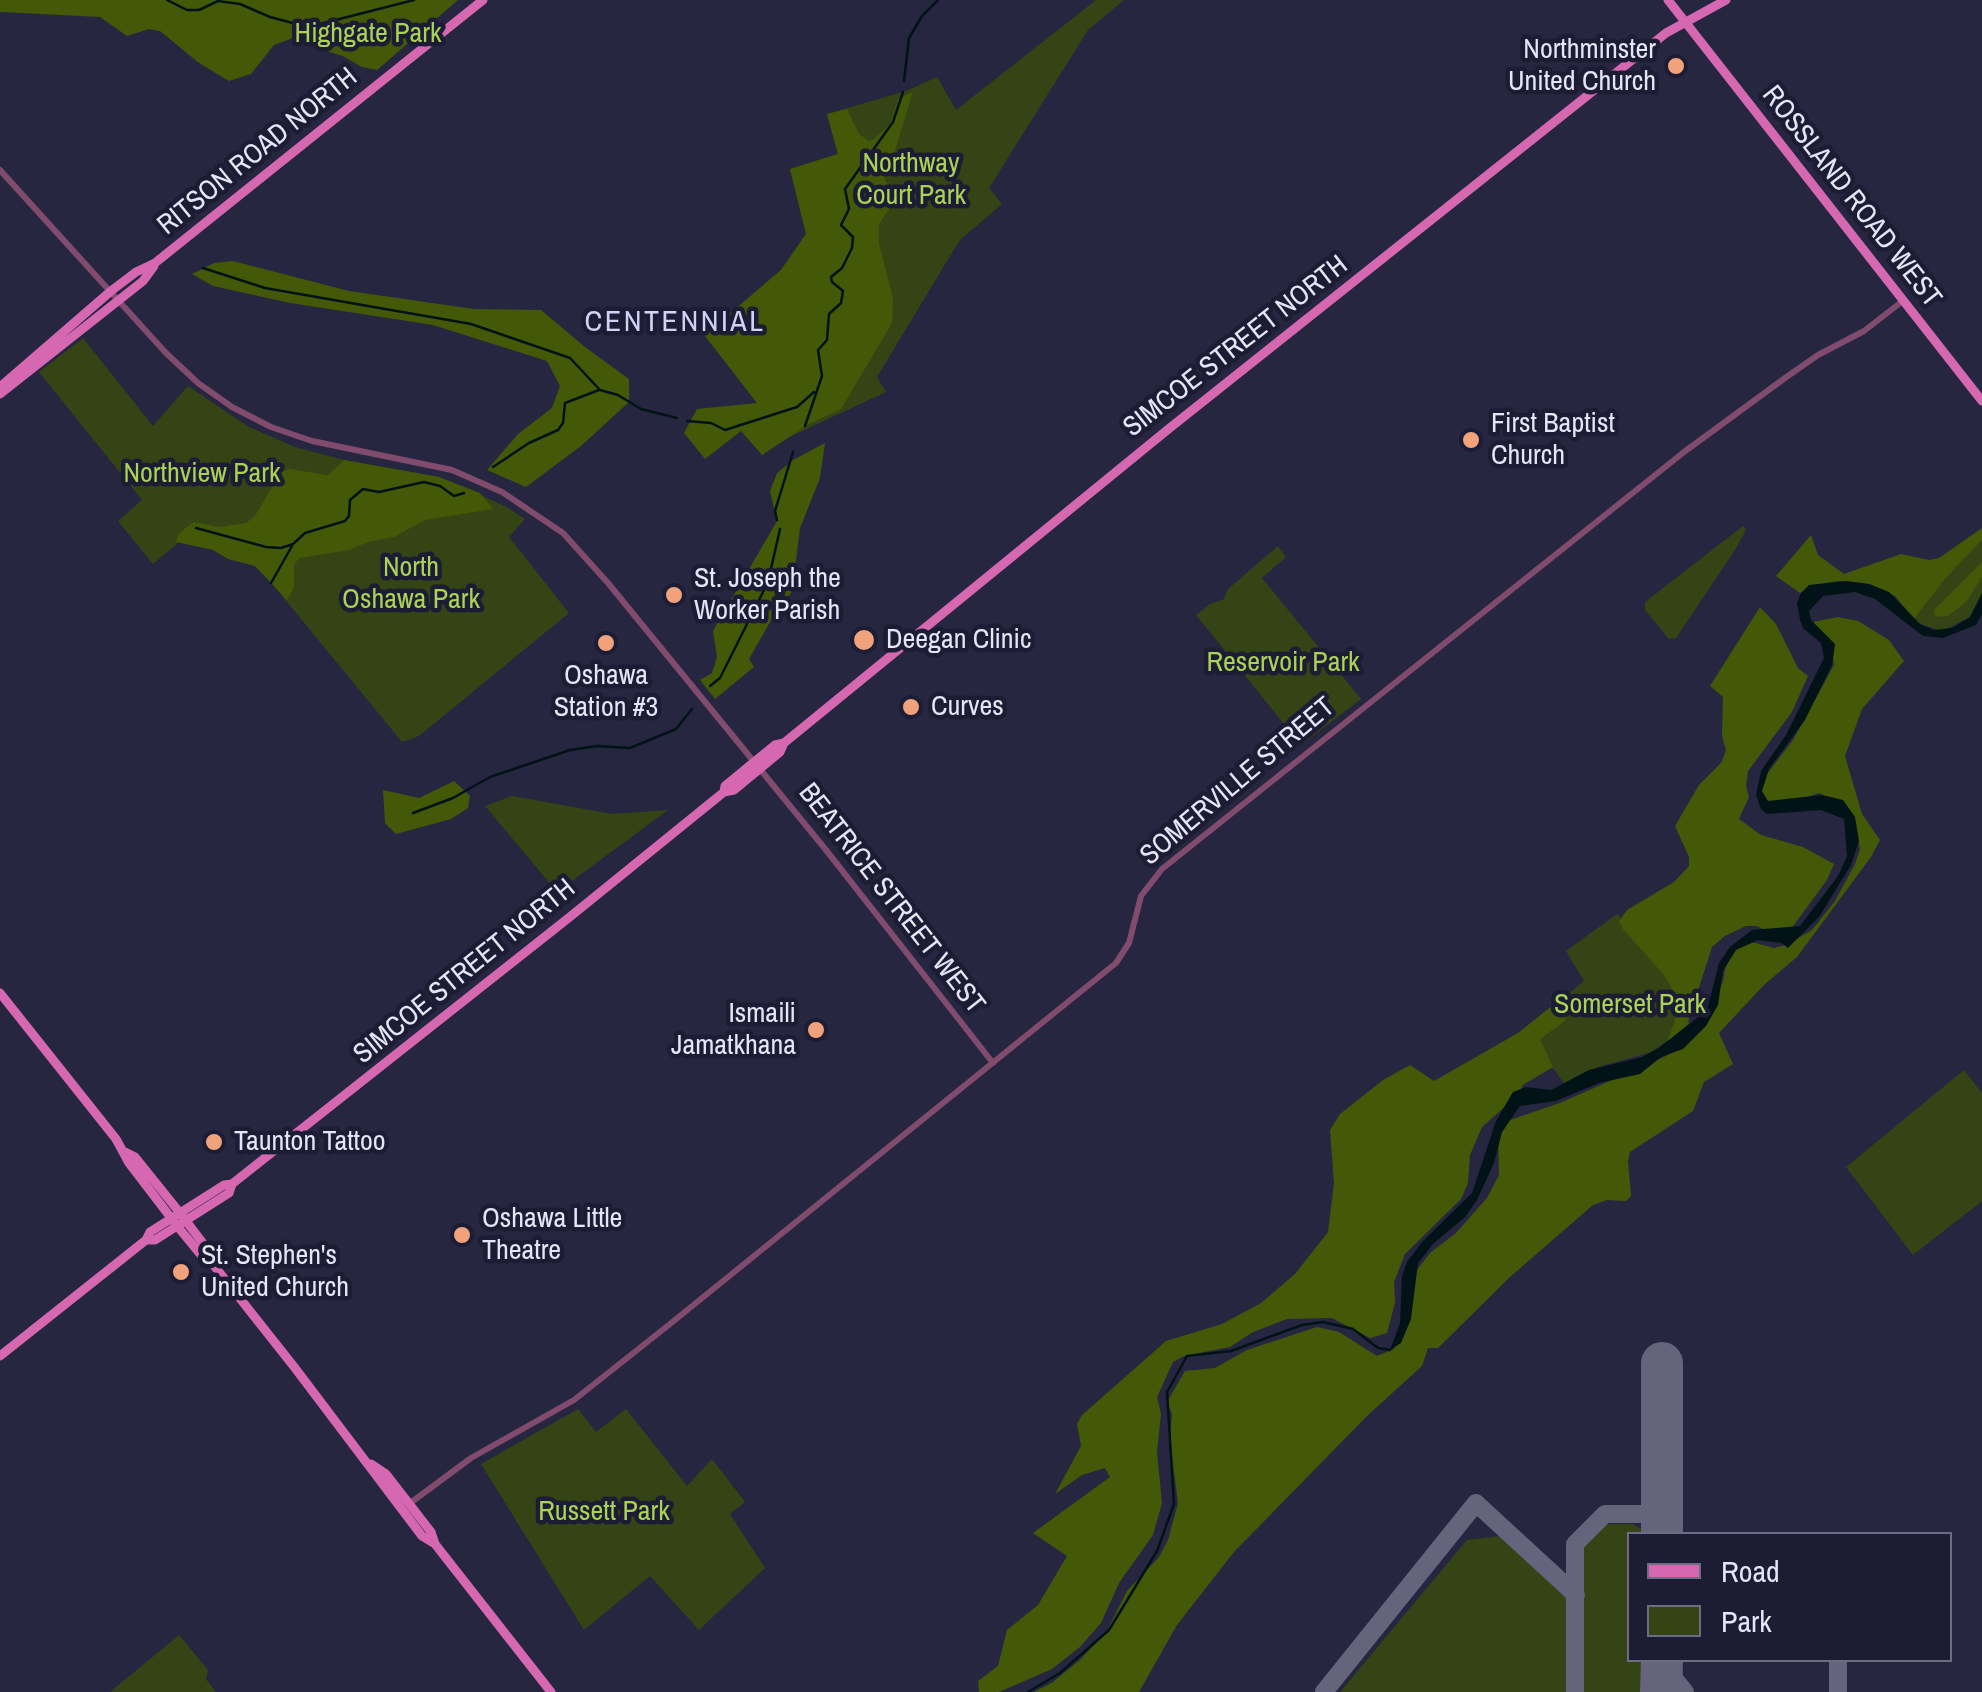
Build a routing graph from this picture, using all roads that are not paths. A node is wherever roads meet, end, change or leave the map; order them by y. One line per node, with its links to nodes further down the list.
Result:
1 (484, 0): 6 (main road, RITSON ROAD NORTH)
2 (1668, 0): 4 (main road, ROSSLAND ROAD WEST)
3 (1726, 0): 4 (main road, SIMCOE STREET NORTH)
4 (1685, 21): 7 (main road, ROSSLAND ROAD WEST); 10 (main road, SIMCOE STREET NORTH)
5 (0, 170): 6 (street, BEATRICE STREET WEST)
6 (115, 296): 8 (main road, RITSON ROAD NORTH); 10 (street, BEATRICE STREET WEST)
7 (1904, 300): 9 (main road, ROSSLAND ROAD WEST); 12 (street, SOMERVILLE STREET)
8 (0, 390)
9 (1982, 401)
10 (756, 766): 12 (street, BEATRICE STREET WEST); 13 (main road, SIMCOE STREET NORTH)
11 (0, 993): 13 (main road)
12 (993, 1063): 15 (street, SOMERVILLE STREET)
13 (179, 1220): 14 (main road, SIMCOE STREET NORTH); 15 (main road)
14 (0, 1356)
15 (405, 1507): 16 (main road)
16 (551, 1692)

